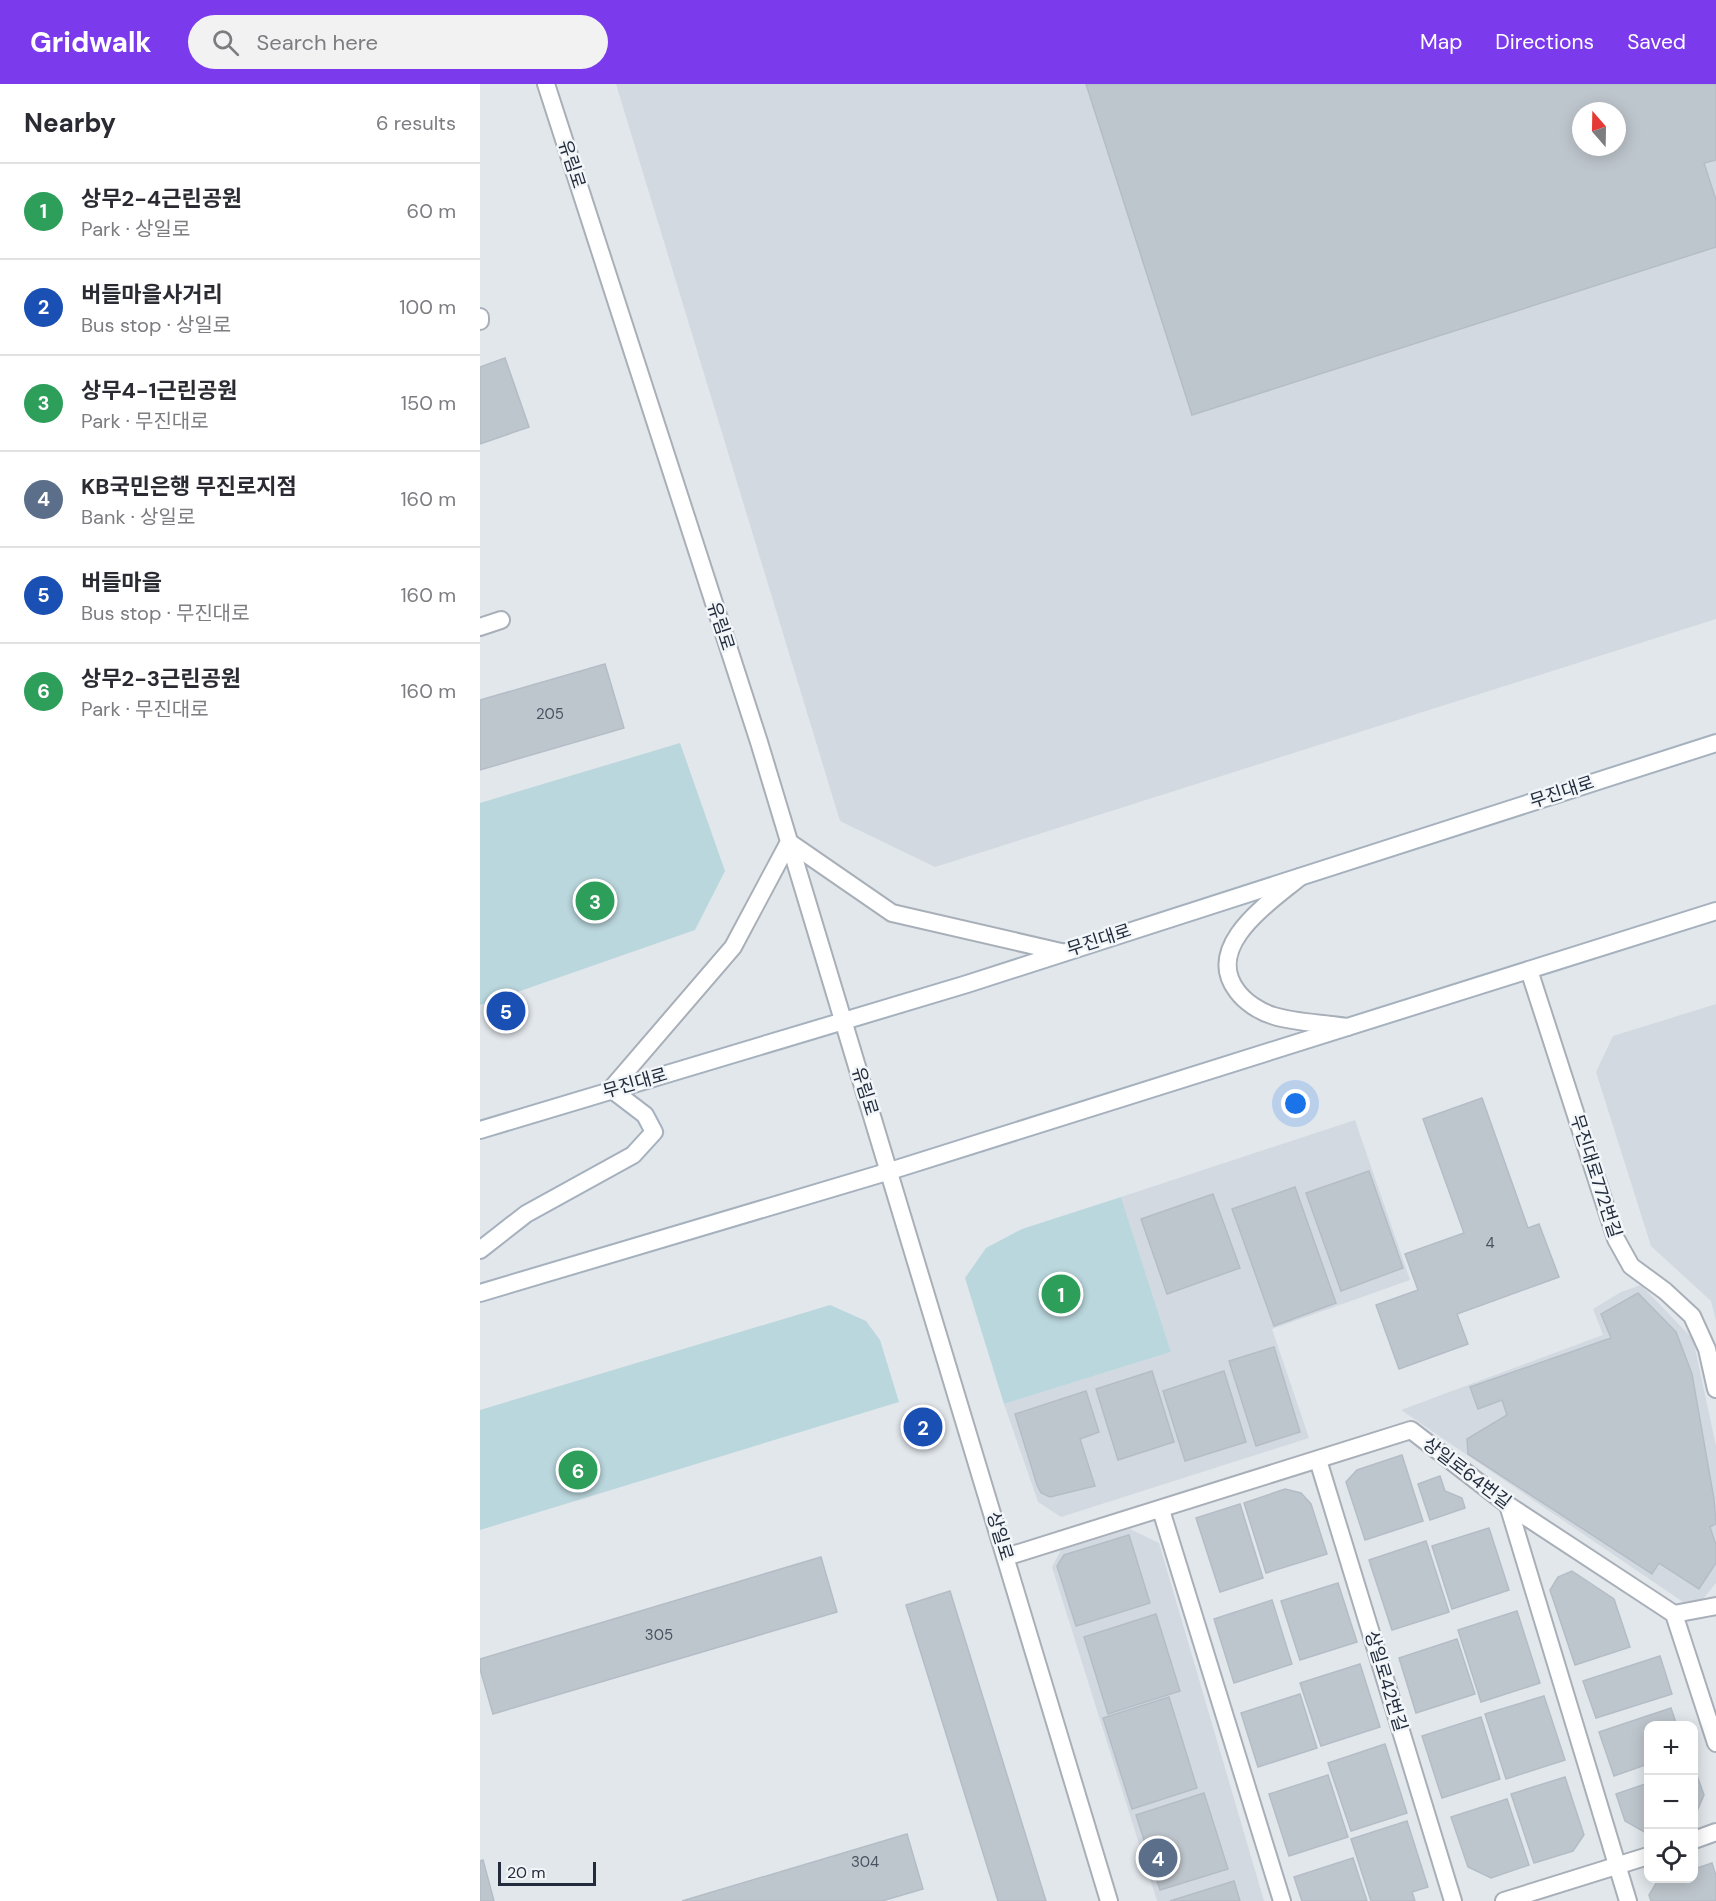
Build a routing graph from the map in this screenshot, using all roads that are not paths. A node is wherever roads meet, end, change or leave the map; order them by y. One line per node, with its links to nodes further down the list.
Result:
1 (546, 84): 5 (street, 유림로)
2 (501, 620): 3 (street)
3 (480, 627)
4 (1716, 743): 6 (street, 무진대로)
5 (789, 842): 8 (street); 10 (street, 유림로); 12 (street)
6 (1303, 875): 8 (street, 무진대로); 11 (street)
7 (1716, 911): 9 (street)
8 (1061, 952): 10 (street, 무진대로)
9 (1529, 970): 11 (street); 17 (street, 무진대로772번길)
10 (844, 1022): 12 (street, 무진대로); 14 (street, 유림로)
11 (1347, 1027): 14 (street)
12 (611, 1089): 13 (street, 무진대로); 15 (street)
13 (480, 1130)
14 (890, 1171): 16 (street); 21 (street, 상일로)
15 (480, 1251)
16 (480, 1293)
17 (1716, 1389)
18 (1318, 1460): 19 (street, 상일로64번길); 20 (street, 상일로64번길); 31 (street, 상일로42번길)
19 (1508, 1505): 23 (street, 상일로64번길); 28 (street)
20 (1161, 1510): 21 (street, 상일로64번길); 30 (street)
21 (1006, 1557): 29 (street, 상일로)
22 (1716, 1606): 23 (street)
23 (1674, 1614): 24 (street)
24 (1716, 1743)
25 (1716, 1832): 26 (street)
26 (1698, 1839)
27 (1644, 1857): 28 (street)
28 (1618, 1866): 32 (street); 33 (street)
29 (1109, 1901)
30 (1282, 1901)
31 (1454, 1901)
32 (1504, 1901)
33 (1628, 1901)

